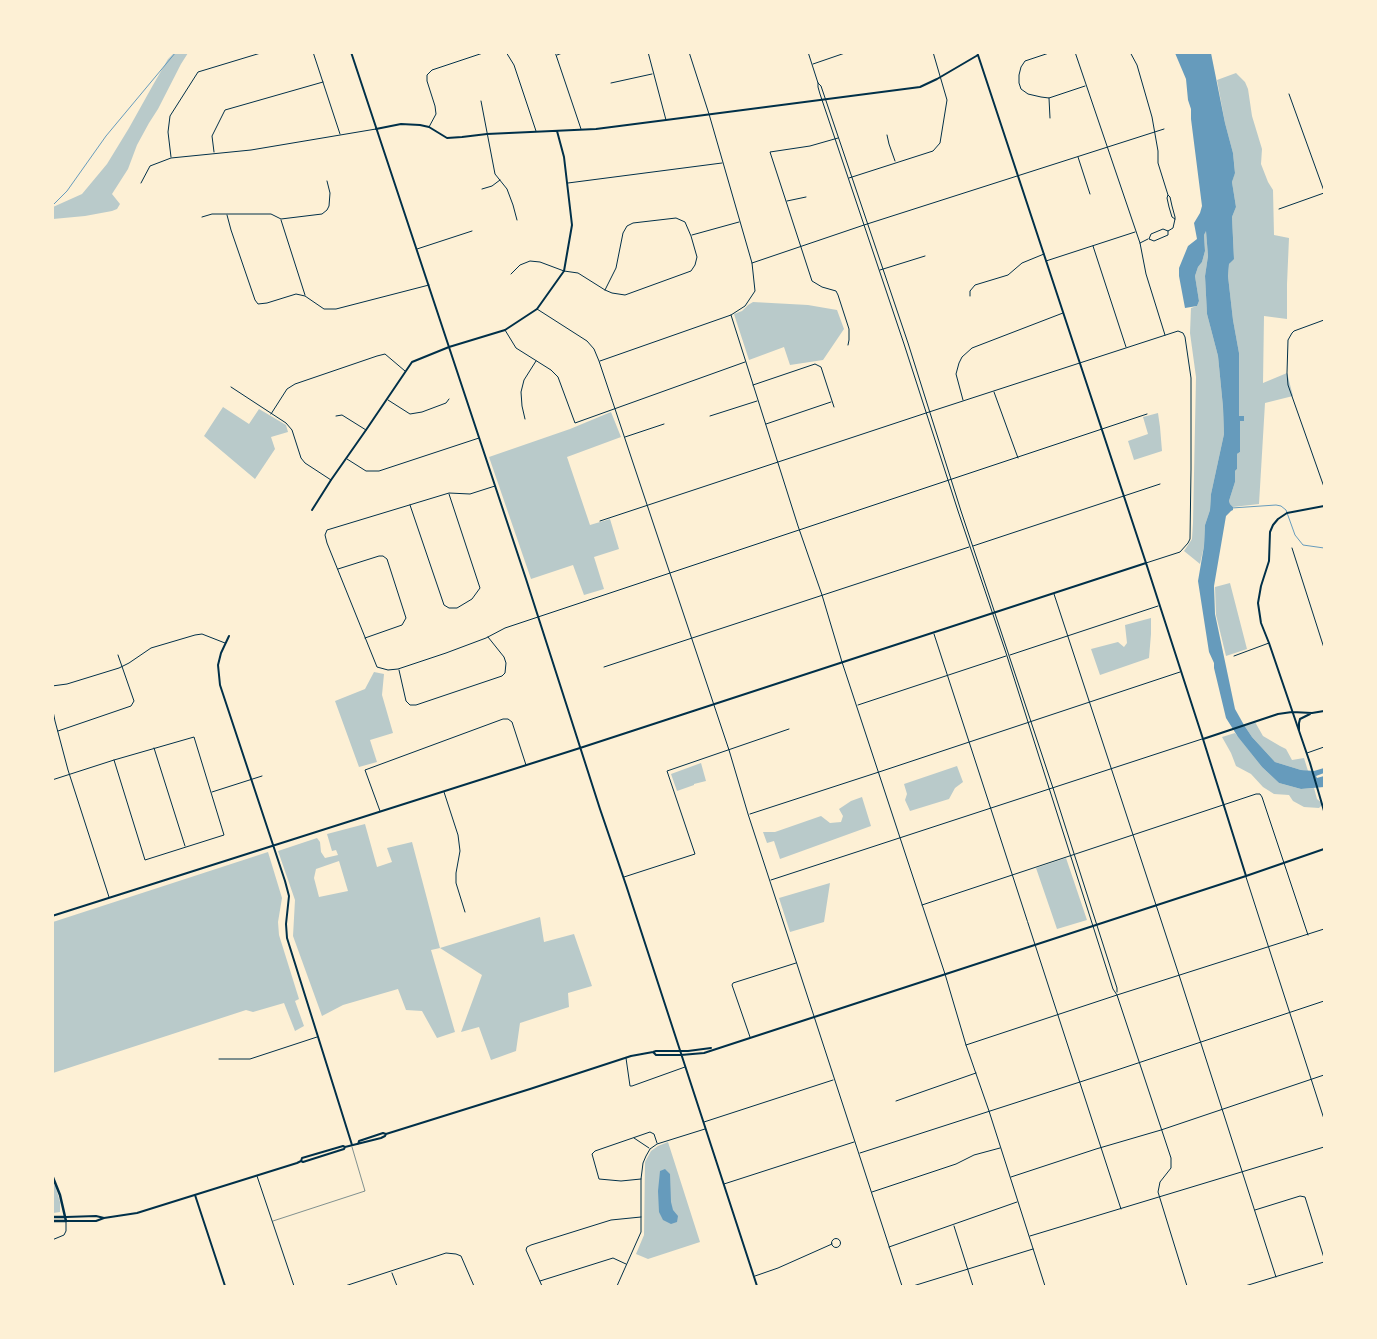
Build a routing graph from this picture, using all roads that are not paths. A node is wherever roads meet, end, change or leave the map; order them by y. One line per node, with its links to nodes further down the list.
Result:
1 (264, 52): 46 (street)
2 (313, 52): 21 (street)
3 (351, 52): 33 (main road)
4 (486, 52): 31 (street)
5 (506, 52): 36 (street)
6 (555, 52): 17 (street)
7 (565, 52): 17 (street)
8 (648, 52): 19 (street)
9 (689, 52): 28 (street)
10 (808, 52): 18 (street)
11 (848, 52): 18 (street)
12 (933, 52): 20 (street)
13 (1052, 52): 25 (street)
14 (1075, 52): 23 (street)
15 (1130, 52): 37 (street)
16 (978, 54): 20 (main road); 49 (main road)
17 (556, 55): 34 (street)
18 (812, 64): 26 (street)
19 (653, 74): 22 (street); 30 (street)
20 (941, 77): 26 (main road); 47 (street)
21 (323, 82): 39 (street); 44 (street)
22 (611, 83)
23 (1086, 86): 25 (street); 43 (street)
24 (1289, 94): 57 (street)
25 (1049, 98): 29 (street)
26 (824, 99): 28 (main road); 41 (street); 42 (street)
27 (481, 101): 38 (street)
28 (709, 114): 30 (main road); 48 (street)
29 (1050, 118)
30 (666, 120): 34 (main road)
31 (429, 128): 33 (main road); 38 (main road)
32 (1164, 128): 37 (street)
33 (376, 129): 39 (street); 81 (main road)
34 (582, 130): 35 (main road)
35 (557, 131): 36 (main road); 55 (main road)
36 (536, 132): 38 (main road)
37 (1154, 132): 43 (street); 59 (street)
38 (487, 134): 52 (street)
39 (340, 135): 44 (street)
40 (887, 136): 47 (street)
41 (839, 138): 42 (street); 50 (street)
42 (835, 139): 51 (street); 61 (street)
43 (1107, 146): 45 (street); 74 (street)
44 (214, 154): 46 (street)
45 (1078, 155): 49 (street); 58 (street)
46 (171, 158): 54 (street)
47 (895, 162): 50 (street)
48 (723, 163): 55 (street); 70 (street)
49 (1018, 175): 71 (street); 82 (main road)
50 (852, 177): 51 (street); 71 (street)
51 (848, 178): 72 (street)
52 (500, 180): 56 (street); 69 (street)
53 (327, 181): 67 (street)
54 (140, 183)
55 (567, 184): 88 (main road)
56 (482, 189)
57 (1324, 192): 64 (street)
58 (1090, 194)
59 (1168, 195): 62 (street); 63 (street)
60 (806, 197): 61 (street)
61 (786, 202): 79 (street)
62 (1172, 206): 63 (street); 68 (street)
63 (1169, 207): 68 (street)
64 (1279, 209)
65 (227, 215): 66 (street); 67 (street); 92 (street)
66 (202, 217)
67 (281, 219): 92 (street)
68 (1174, 219): 75 (street)
69 (517, 220)
70 (739, 222): 76 (street); 85 (street)
71 (868, 224): 72 (street); 86 (street)
72 (864, 225): 79 (street); 87 (street)
73 (472, 230): 81 (street)
74 (1135, 232): 78 (street); 80 (street)
75 (1168, 232): 77 (street); 77 (street)
76 (691, 236): 91 (street); 91 (street)
77 (1149, 239): 78 (street)
78 (1140, 243): 101 (street)
79 (801, 246): 85 (street); 102 (street)
80 (1092, 246): 84 (street); 104 (street)
81 (417, 249): 90 (main road)
82 (1044, 254): 84 (main road); 93 (street)
83 (925, 256): 86 (street)
84 (1046, 261): 95 (main road)
85 (752, 263): 96 (street)
86 (883, 269): 87 (street); 98 (street)
87 (879, 270): 99 (street)
88 (564, 271): 89 (street); 91 (street); 94 (main road)
89 (511, 274)
90 (429, 285): 92 (street); 103 (main road)
91 (605, 290)
92 (305, 296)
93 (970, 296)
94 (537, 309): 100 (main road); 106 (street)
95 (1064, 313): 108 (main road); 116 (street)
96 (731, 315): 106 (street); 107 (street)
97 (1324, 320): 141 (street)
98 (902, 324): 99 (street); 120 (street)
99 (898, 325): 121 (street)
100 (505, 330): 103 (main road); 105 (street)
101 (1165, 335): 104 (street); 154 (street)
102 (848, 345)
103 (449, 347): 109 (main road); 131 (main road)
104 (1126, 348): 108 (street)
105 (536, 360): 119 (street); 126 (street)
106 (600, 361): 119 (street)
107 (746, 362): 110 (street); 119 (street)
108 (1080, 363): 112 (street); 130 (main road)
109 (405, 371): 113 (main road); 122 (street)
110 (752, 385): 115 (street); 117 (street)
111 (231, 387): 122 (street)
112 (994, 391): 116 (street); 133 (street)
113 (387, 399): 114 (street); 129 (main road)
114 (449, 399)
115 (758, 401): 125 (street); 128 (street)
116 (964, 401): 120 (street)
117 (832, 402): 118 (street); 128 (street)
118 (834, 407)
119 (615, 408): 132 (street)
120 (930, 412): 121 (street); 136 (street)
121 (926, 413): 135 (street); 138 (street)
122 (271, 414): 137 (street)
123 (1147, 414): 130 (street)
124 (336, 416): 129 (street)
125 (710, 416)
126 (525, 419)
127 (664, 424): 132 (street)
128 (766, 424): 135 (street)
129 (366, 430): 134 (main road)
130 (1102, 430): 133 (street); 143 (main road)
131 (479, 438): 134 (street); 140 (main road)
132 (624, 438): 145 (street)
133 (1018, 458): 136 (street)
134 (347, 459): 137 (main road)
135 (778, 463): 145 (street); 151 (street)
136 (951, 479): 138 (street); 148 (street)
137 (331, 480): 147 (main road)
138 (948, 480): 149 (street); 151 (street)
139 (1160, 484): 143 (street)
140 (495, 486): 142 (street); 161 (main road)
141 (1324, 487)
142 (449, 493): 144 (street); 144 (street)
143 (1123, 496): 152 (street); 154 (main road)
144 (410, 505): 155 (street)
145 (648, 505): 150 (street); 156 (street)
146 (1324, 506): 168 (main road)
147 (312, 510)
148 (961, 510): 149 (street); 152 (street)
149 (958, 512): 152 (street)
150 (600, 521)
151 (800, 530): 156 (street); 158 (street)
152 (972, 546): 158 (street); 160 (street)
153 (1292, 548): 170 (street)
154 (1146, 563): 157 (main road); 159 (main road)
155 (337, 569): 166 (street); 166 (street)
156 (670, 573): 161 (street); 167 (street)
157 (1054, 593): 160 (main road); 163 (street)
158 (822, 596): 167 (street); 175 (street)
159 (1159, 606): 163 (street); 179 (main road)
160 (994, 612): 162 (main road); 172 (street); 173 (street)
161 (538, 617): 165 (street); 200 (main road)
162 (934, 632): 175 (main road); 180 (street)
163 (1068, 635): 173 (street); 184 (street)
164 (229, 636): 169 (main road)
165 (488, 636): 178 (street); 178 (street)
166 (364, 638): 178 (street)
167 (691, 638): 177 (street); 185 (street)
168 (1270, 643): 174 (street); 189 (main road)
169 (226, 644): 176 (street); 211 (main road)
170 (1324, 648)
171 (118, 654): 176 (street)
172 (1007, 656): 173 (street); 180 (street); 183 (street)
173 (1010, 656): 182 (street)
174 (1234, 656)
175 (842, 662): 185 (main road); 186 (street)
176 (122, 666): 181 (street); 194 (street)
177 (604, 667)
178 (398, 669)
179 (1181, 672): 184 (street); 196 (main road)
180 (948, 676): 186 (street); 197 (street)
181 (52, 686)
182 (1021, 688): 183 (street); 191 (street)
183 (1017, 689): 192 (street)
184 (1090, 702): 191 (street); 207 (street)
185 (713, 705): 200 (main road); 201 (street)
186 (857, 705): 208 (street)
187 (52, 706): 194 (street)
188 (1324, 711): 190 (main road)
189 (1292, 712): 190 (main road); 195 (main road); 196 (main road)
190 (1312, 713): 195 (main road)
191 (1032, 722): 192 (street); 203 (street)
192 (1028, 723): 197 (street); 204 (street)
193 (789, 728): 201 (street)
194 (58, 731): 209 (street)
195 (1300, 734): 202 (main road)
196 (1203, 739): 207 (street); 217 (main road)
197 (970, 742): 208 (street); 218 (street)
198 (1324, 747): 202 (street)
199 (154, 748): 205 (street); 216 (street); 227 (street)
200 (580, 748): 206 (main road); 234 (main road)
201 (729, 750): 221 (street); 234 (street)
202 (1306, 753): 219 (main road)
203 (1043, 757): 204 (street); 213 (street)
204 (1040, 758): 214 (street)
205 (114, 760): 209 (street); 227 (street)
206 (526, 765): 215 (main road); 220 (street)
207 (1112, 769): 213 (street); 224 (street)
208 (879, 772): 221 (street); 225 (street)
209 (70, 775): 212 (street); 236 (street)
210 (262, 776): 211 (street)
211 (251, 779): 216 (street); 226 (main road)
212 (52, 780)
213 (1053, 788): 214 (street); 222 (street)
214 (1050, 789): 218 (street); 223 (street)
215 (444, 791): 220 (main road); 239 (street)
216 (211, 792): 227 (street)
217 (1224, 805): 224 (street); 231 (street); 233 (main road)
218 (991, 809): 225 (street); 232 (street)
219 (1324, 811)
220 (380, 812): 226 (main road)
221 (748, 814): 235 (street)
222 (1065, 825): 223 (street); 229 (street)
223 (1061, 826): 230 (street)
224 (1133, 835): 229 (street); 238 (street)
225 (901, 837): 235 (street); 237 (street)
226 (273, 846): 236 (main road); 254 (main road)
227 (185, 847)
228 (1324, 849): 231 (main road)
229 (1074, 854): 230 (street); 241 (street)
230 (1070, 855): 232 (street); 241 (street)
231 (1283, 863): 233 (main road); 243 (street)
232 (1012, 874): 237 (street); 244 (street)
233 (1246, 876): 238 (main road); 245 (street)
234 (624, 877): 259 (main road)
235 (770, 881): 246 (street)
236 (109, 898): 240 (main road)
237 (922, 904): 247 (street)
238 (1156, 905): 241 (main road); 248 (street)
239 (465, 912)
240 (52, 916)
241 (1094, 925): 244 (main road); 249 (street); 249 (street)
242 (1324, 929): 243 (street)
243 (1308, 935): 245 (street)
244 (1036, 944): 247 (main road); 252 (street)
245 (1270, 947): 248 (street); 251 (street)
246 (797, 962): 253 (street); 255 (street)
247 (945, 974): 253 (main road); 257 (street)
248 (1179, 975): 249 (street); 256 (street)
249 (1117, 994): 252 (street); 264 (street)
250 (1324, 1001): 251 (street)
251 (1290, 1013): 256 (street); 268 (street)
252 (1058, 1015): 257 (street); 270 (street)
253 (814, 1016): 255 (main road); 269 (street)
254 (318, 1037): 263 (street); 281 (main road)
255 (750, 1038): 258 (main road)
256 (1200, 1043): 264 (street); 272 (street)
257 (966, 1045): 266 (street)
258 (715, 1048): 259 (main road); 261 (main road)
259 (680, 1051): 260 (main road); 261 (main road)
260 (652, 1052): 261 (main road); 262 (main road)
261 (681, 1055): 265 (main road)
262 (626, 1057): 265 (street); 281 (main road)
263 (219, 1059)
264 (1140, 1062): 270 (street); 277 (street)
265 (685, 1067): 275 (main road)
266 (977, 1073): 271 (street); 273 (street)
267 (1324, 1074): 268 (street)
268 (1312, 1078): 272 (street); 274 (street)
269 (835, 1079): 275 (street); 279 (street)
270 (1080, 1082): 273 (street); 284 (street)
271 (896, 1101)
272 (1221, 1109): 277 (street); 287 (street)
273 (990, 1111): 283 (street); 286 (street)
274 (1324, 1119)
275 (703, 1122): 276 (main road)
276 (706, 1129): 280 (street); 292 (main road)
277 (1162, 1130): 284 (street); 295 (street)
278 (633, 1138): 280 (street); 285 (street); 291 (street)
279 (855, 1142): 286 (street); 292 (street)
280 (657, 1144): 285 (street)
281 (352, 1145): 289 (main road); 305 (lane)
282 (1324, 1147): 287 (street)
283 (1000, 1148): 290 (street); 293 (street)
284 (1101, 1148): 290 (street); 297 (street)
285 (650, 1149): 291 (street)
286 (859, 1153): 293 (street)
287 (1242, 1172): 295 (street); 298 (street)
288 (52, 1174): 300 (main road)
289 (257, 1175): 294 (main road); 305 (street)
290 (1010, 1177): 296 (street)
291 (641, 1179): 301 (street)
292 (724, 1184): 317 (main road)
293 (871, 1192): 310 (street)
294 (195, 1195): 302 (main road); 320 (main road)
295 (1159, 1198): 297 (street); 332 (street)
296 (1018, 1202): 306 (street); 307 (street)
297 (1121, 1209): 307 (street)
298 (1254, 1210): 312 (street); 318 (street)
299 (52, 1216): 300 (main road)
300 (66, 1217): 302 (main road); 304 (main road)
301 (641, 1217): 314 (street); 319 (street)
302 (104, 1218): 304 (main road)
303 (52, 1221): 304 (main road)
304 (66, 1221): 308 (street)
305 (272, 1222): 321 (street)
306 (954, 1225): 310 (street); 315 (street)
307 (1029, 1236): 311 (street)
308 (52, 1240)
309 (832, 1244): 317 (street)
310 (889, 1247): 328 (street)
311 (1034, 1249): 315 (street); 331 (street)
312 (1324, 1258)
313 (1324, 1262): 318 (street)
314 (627, 1264): 319 (street); 326 (street)
315 (968, 1270): 329 (street); 330 (street)
316 (391, 1272): 322 (street); 323 (street); 324 (street)
317 (754, 1276): 327 (main road)
318 (1276, 1277): 333 (street)
319 (540, 1281): 325 (street)
320 (225, 1286)
321 (294, 1286)
322 (345, 1286)
323 (397, 1286)
324 (474, 1286)
325 (542, 1286)
326 (617, 1286)
327 (757, 1286)
328 (902, 1286)
329 (913, 1286)
330 (973, 1286)
331 (1045, 1286)
332 (1187, 1286)
333 (1244, 1286)

